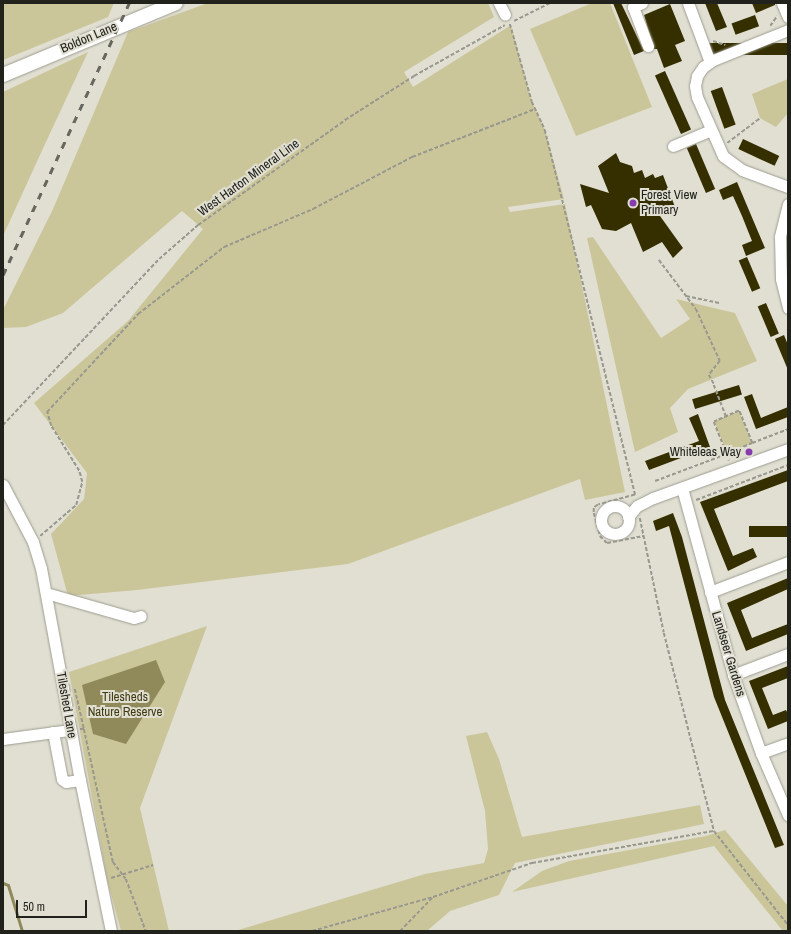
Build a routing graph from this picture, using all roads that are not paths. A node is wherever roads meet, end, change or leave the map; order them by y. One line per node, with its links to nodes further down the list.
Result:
1 (176, 3): 11 (main road, Boldon Lane)
2 (499, 3): 7 (street)
3 (642, 3): 9 (street)
4 (688, 3): 10 (street)
5 (782, 4): 6 (street)
6 (788, 18)
7 (508, 19)
8 (788, 30): 10 (street)
9 (648, 46)
10 (710, 62): 12 (street)
11 (3, 76)
12 (711, 130): 13 (street); 14 (street)
13 (673, 146)
14 (788, 187)
15 (788, 204): 16 (street)
16 (788, 308)
17 (788, 449): 19 (street)
18 (3, 485): 25 (street, Tileshed Lane)
19 (682, 488): 20 (street); 24 (street, Landseer Gardens)
20 (636, 500): 21 (street); 22 (street)
21 (620, 507): 22 (street); 22 (street)
22 (628, 518)
23 (788, 562): 24 (street)
24 (710, 592): 28 (street, Landseer Gardens)
25 (46, 593): 26 (street); 29 (street, Tileshed Lane)
26 (141, 616)
27 (788, 654): 28 (street)
28 (733, 675): 33 (street, Landseer Gardens)
29 (70, 730): 30 (street); 34 (street, Tileshed Lane)
30 (53, 732): 31 (street); 34 (street)
31 (3, 740)
32 (788, 743): 33 (street)
33 (761, 753): 35 (street, Landseer Gardens)
34 (80, 780): 36 (street, Tileshed Lane)
35 (788, 815)
36 (112, 931)

